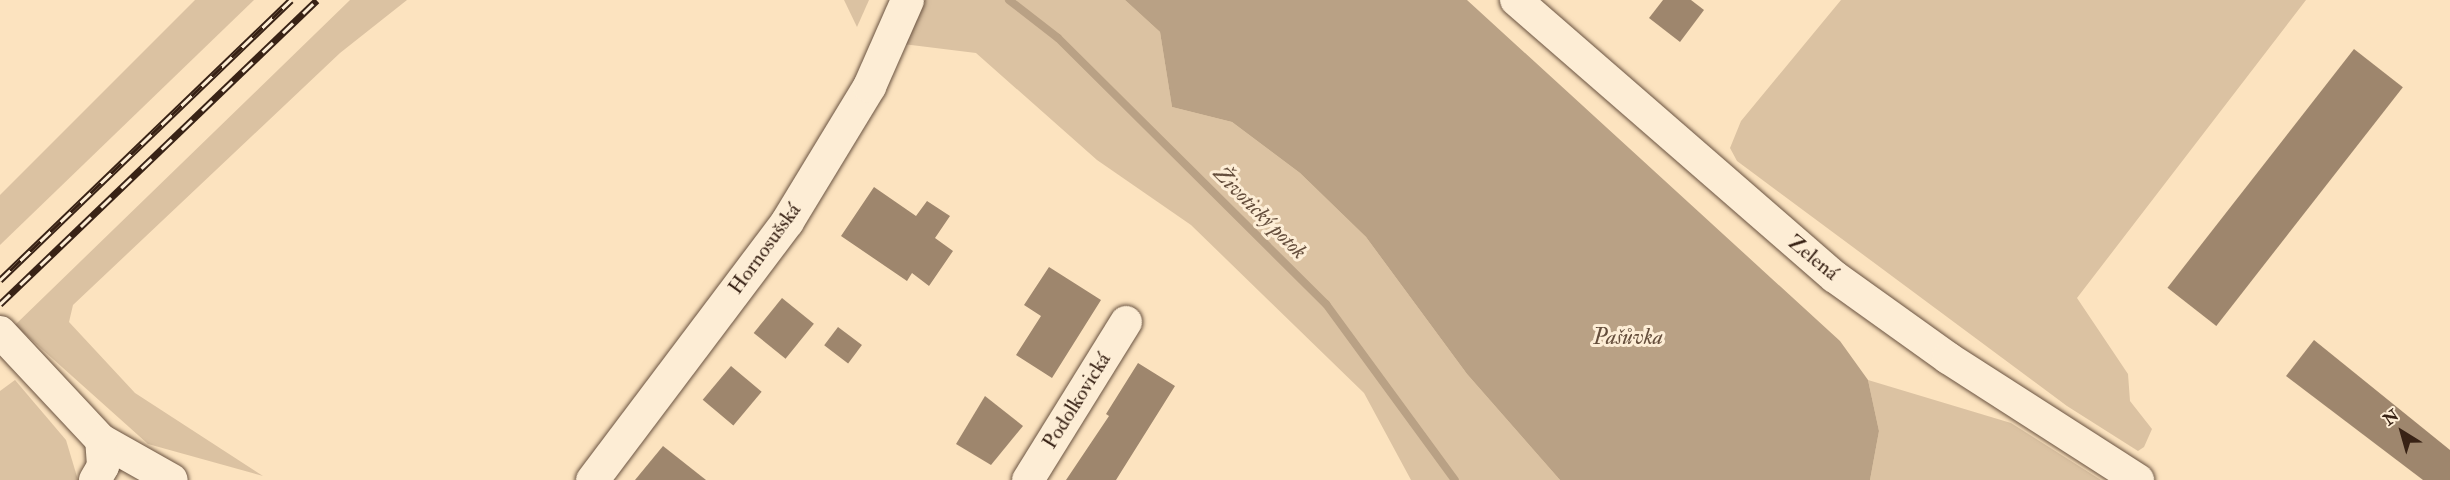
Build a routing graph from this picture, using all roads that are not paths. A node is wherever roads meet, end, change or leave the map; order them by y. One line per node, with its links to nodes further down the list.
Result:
1 (907, 0): 8 (street, Hornosušská)
2 (1516, 0): 10 (street, Zelená)
3 (1126, 322): 9 (street, Podolkovická)
4 (0, 332): 5 (street)
5 (101, 440): 6 (street); 7 (street)
6 (95, 480)
7 (172, 480)
8 (592, 480)
9 (1028, 480)
10 (2138, 480)

